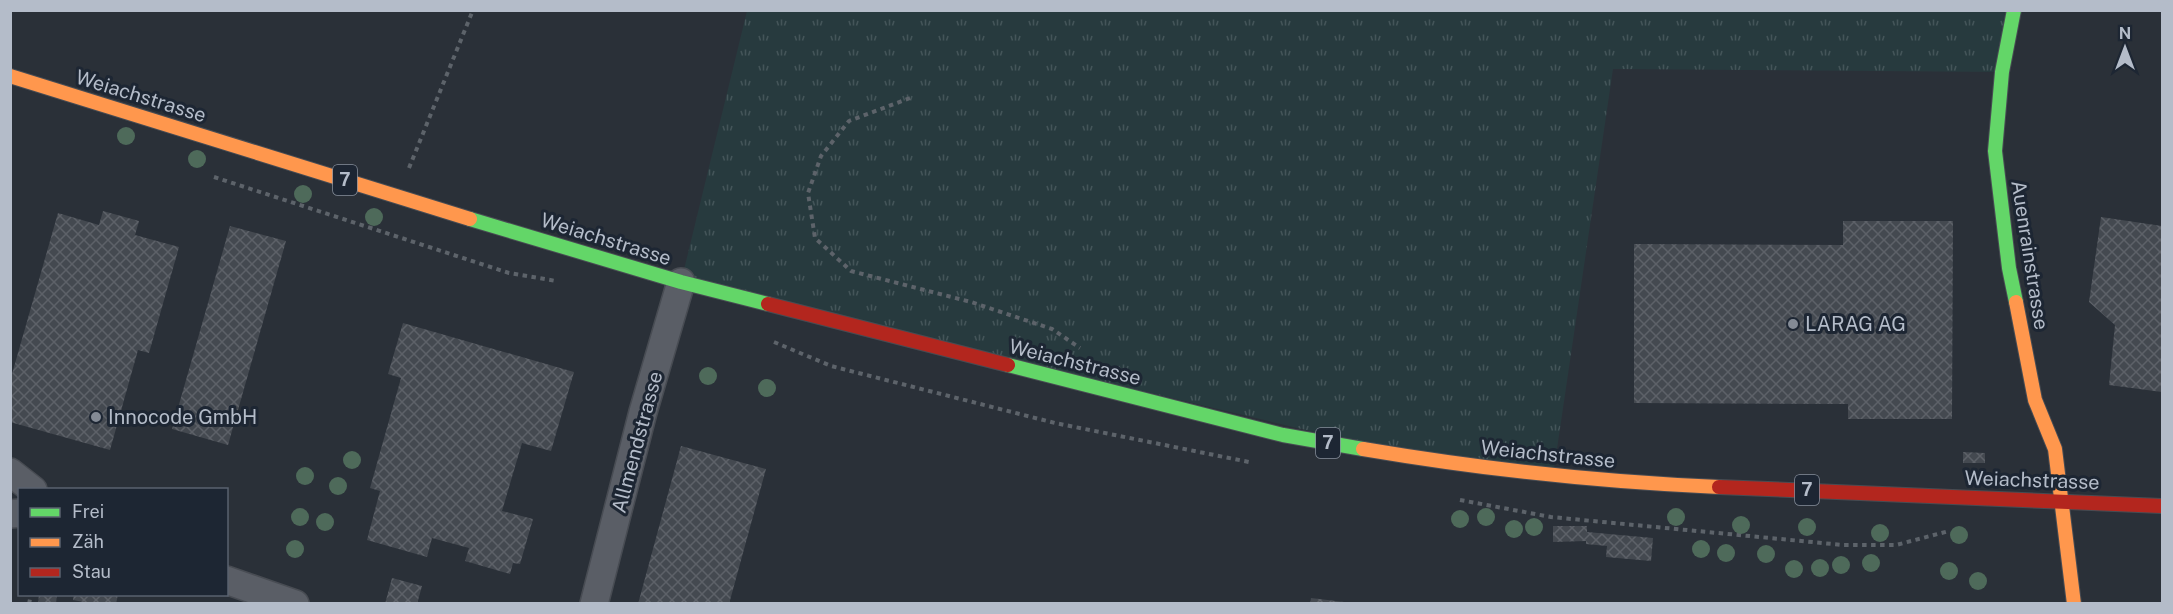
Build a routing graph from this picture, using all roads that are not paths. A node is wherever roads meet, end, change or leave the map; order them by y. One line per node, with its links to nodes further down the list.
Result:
1 (2014, 10): 6 (main road, Auenrainstrasse)
2 (10, 76): 3 (main road, Weiachstrasse / 7)
3 (681, 282): 6 (main road, Weiachstrasse / 7); 10 (street, Allmendstrasse)
4 (10, 472): 5 (street)
5 (32, 488)
6 (2062, 501): 7 (main road, Weiachstrasse / 7); 11 (main road)
7 (2163, 506)
8 (228, 581): 9 (street)
9 (295, 603)
10 (594, 603)
11 (2074, 603)

